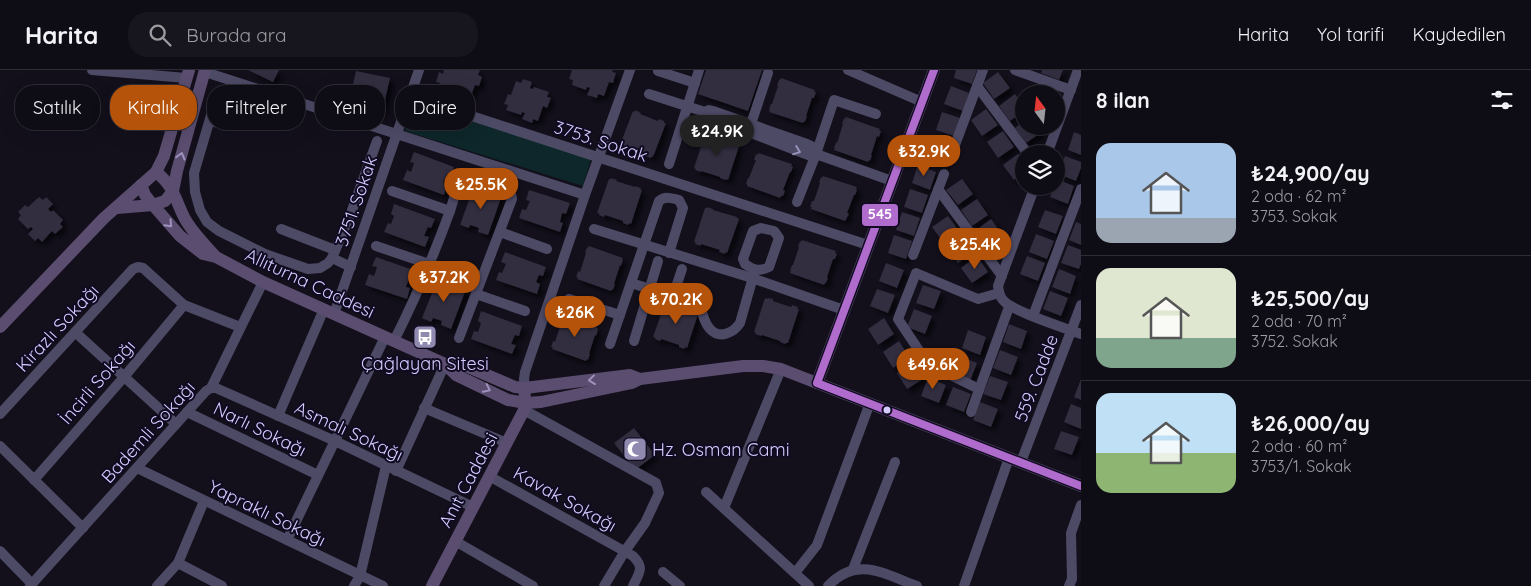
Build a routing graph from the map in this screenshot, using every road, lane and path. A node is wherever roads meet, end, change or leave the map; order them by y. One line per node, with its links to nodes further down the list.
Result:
1 (92, 70): 13 (street)
2 (419, 70): 16 (street, 3751. Sokak)
3 (630, 70): 33 (street)
4 (699, 70): 15 (street)
5 (848, 70): 20 (street)
6 (934, 70): 20 (main road)
7 (983, 70): 17 (street)
8 (1015, 70): 18 (street)
9 (1078, 70): 18 (street)
10 (205, 71): 14 (street); 42 (main road, one-way to 10)
11 (658, 71): 15 (street)
12 (768, 73): 25 (street)
13 (187, 74): 36 (main road)
14 (228, 74): 28 (street)
15 (695, 83): 21 (street)
16 (414, 85)
17 (977, 86): 30 (street); 34 (street)
18 (1071, 90): 31 (street)
19 (649, 94): 21 (street)
20 (922, 102): 38 (main road)
21 (688, 107): 22 (street); 35 (street)
22 (705, 112): 25 (street); 32 (street, one-way to 32)
23 (876, 114): 32 (street)
24 (475, 117): 33 (street, 3753. Sokak)
25 (751, 124): 32 (street)
26 (207, 130): 58 (street)
27 (398, 130): 28 (street, 3751. Sokak)
28 (397, 133): 44 (street); 63 (street, 3751. Sokak)
29 (376, 141): 58 (street)
30 (1021, 145)
31 (1050, 145)
32 (816, 154): 38 (street); 46 (street)
33 (599, 157): 44 (street); 54 (street, 3753. Sokak)
34 (949, 161)
35 (669, 164)
36 (156, 172): 39 (main road); 42 (main road, Allıturna Caddesi)
37 (944, 174): 40 (street)
38 (892, 181): 54 (main road)
39 (141, 185): 47 (main road, Allıturna Caddesi); 48 (main road)
40 (938, 189): 59 (street); 66 (street)
41 (1081, 189): 81 (street)
42 (173, 191): 47 (main road); 60 (main road, Allıturna Caddesi)
43 (392, 191): 49 (street)
44 (586, 195): 96 (street)
45 (1032, 195): 66 (street)
46 (797, 202)
47 (153, 205): 48 (main road); 60 (main road, Allıturna Caddesi, one-way to 60)
48 (117, 208): 82 (main road)
49 (450, 210): 52 (street); 62 (street)
50 (281, 229): 58 (street)
51 (594, 229): 53 (street)
52 (500, 232): 56 (street); 69 (street)
53 (643, 245): 57 (street); 57 (street); 68 (street)
54 (868, 245): 77 (main road)
55 (376, 246): 62 (street)
56 (547, 249)
57 (669, 253): 65 (street)
58 (333, 254): 63 (street)
59 (913, 255)
60 (216, 257): 67 (main road, Allıturna Caddesi)
61 (658, 261): 70 (street)
62 (429, 264): 69 (street); 87 (street)
63 (350, 267): 79 (street, 3751. Sokak)
64 (682, 269): 72 (street)
65 (754, 274): 72 (street); 77 (street)
66 (1002, 276): 71 (street)
67 (263, 282): 79 (main road, Allıturna Caddesi); 83 (street, Bademli Sokağı)
68 (631, 284): 70 (street); 80 (street)
69 (477, 289): 78 (street); 86 (street)
70 (649, 290): 72 (street); 88 (street)
71 (999, 293): 76 (street); 97 (street)
72 (673, 296)
73 (569, 299): 80 (street)
74 (1081, 305): 85 (street, 559. Cadde)
75 (184, 306): 83 (street); 84 (street, Kirazlı Sokağı); 92 (street, İncirli Sokağı)
76 (1009, 307): 81 (street); 97 (street)
77 (844, 310): 94 (main road)
78 (525, 311)
79 (329, 312): 87 (main road, Allıturna Caddesi); 104 (street, 3751. Sokak)
80 (620, 315): 89 (street)
81 (1033, 316): 85 (street)
82 (0, 327)
83 (240, 327): 95 (street, Bademli Sokağı)
84 (75, 332): 92 (street); 103 (street, Kirazlı Sokağı)
85 (1076, 332): 111 (street, 559. Cadde)
86 (459, 338)
87 (390, 339): 90 (main road, Allıturna Caddesi); 106 (street)
88 (634, 341)
89 (610, 344)
90 (446, 364): 96 (main road, Allıturna Caddesi); 99 (main road, Allıturna Caddesi, one-way to 99); 100 (street)
91 (781, 369): 93 (main road, Allıturna Caddesi); 94 (main road, Allıturna Caddesi); 122 (street)
92 (124, 377): 105 (street); 116 (street, İncirli Sokağı)
93 (640, 379): 96 (main road, Allıturna Caddesi, one-way to 96); 99 (main road, Allıturna Caddesi)
94 (817, 383): 98 (main road, Allıturna Caddesi)
95 (211, 388): 101 (street, Bademli Sokağı); 104 (street, Asmalı Sokağı)
96 (525, 388): 99 (main road, Anıt Caddesi)
97 (979, 389): 102 (street)
98 (870, 404): 109 (main road, Allıturna Caddesi); 131 (street)
99 (524, 406): 107 (main road, Anıt Caddesi); 126 (street)
100 (424, 408): 107 (street); 113 (street)
101 (187, 412): 105 (street, Bademli Sokağı); 114 (street, Narlı Sokağı)
102 (971, 412)
103 (0, 414)
104 (278, 416): 106 (street, Asmalı Sokağı)
105 (176, 424): 112 (street, Bademli Sokağı)
106 (335, 441): 113 (street, Asmalı Sokağı); 114 (street)
107 (507, 443): 115 (main road, Anıt Caddesi)
108 (0, 446): 116 (street)
109 (1009, 458): 111 (main road, Allıturna Caddesi); 146 (street)
110 (895, 462): 129 (street)
111 (1021, 462): 117 (main road, Allıturna Caddesi)
112 (137, 468): 119 (street, Yapraklı Sokağı); 123 (street, Bademli Sokağı)
113 (391, 468): 121 (street, Asmalı Sokağı); 132 (street)
114 (318, 475): 124 (street)
115 (489, 476): 121 (main road, Anıt Caddesi); 126 (street, Kavak Sokağı)
116 (34, 480): 123 (street)
117 (1081, 486)
118 (706, 492): 122 (street)
119 (204, 500): 124 (street, Yapraklı Sokağı); 128 (street)
120 (1081, 505): 147 (street)
121 (473, 508): 125 (main road, Anıt Caddesi)
122 (724, 508): 131 (street)
123 (83, 528): 133 (street, Bademli Sokağı)
124 (287, 540): 132 (street, Yapraklı Sokağı)
125 (455, 541): 138 (main road, Anıt Caddesi); 139 (street)
126 (625, 550): 140 (street); 141 (street)
127 (0, 551): 133 (street)
128 (178, 563): 134 (street); 135 (street)
129 (853, 569): 144 (street); 145 (street)
130 (663, 572): 142 (street)
131 (795, 573): 143 (street)
132 (360, 576): 136 (street); 137 (street, Yapraklı Sokağı)
133 (31, 585)
134 (157, 586)
135 (222, 586)
136 (354, 586)
137 (384, 586)
138 (432, 586)
139 (533, 586)
140 (604, 586)
141 (633, 586)
142 (680, 586)
143 (809, 586)
144 (828, 586)
145 (918, 586)
146 (964, 586)
147 (1070, 586)

